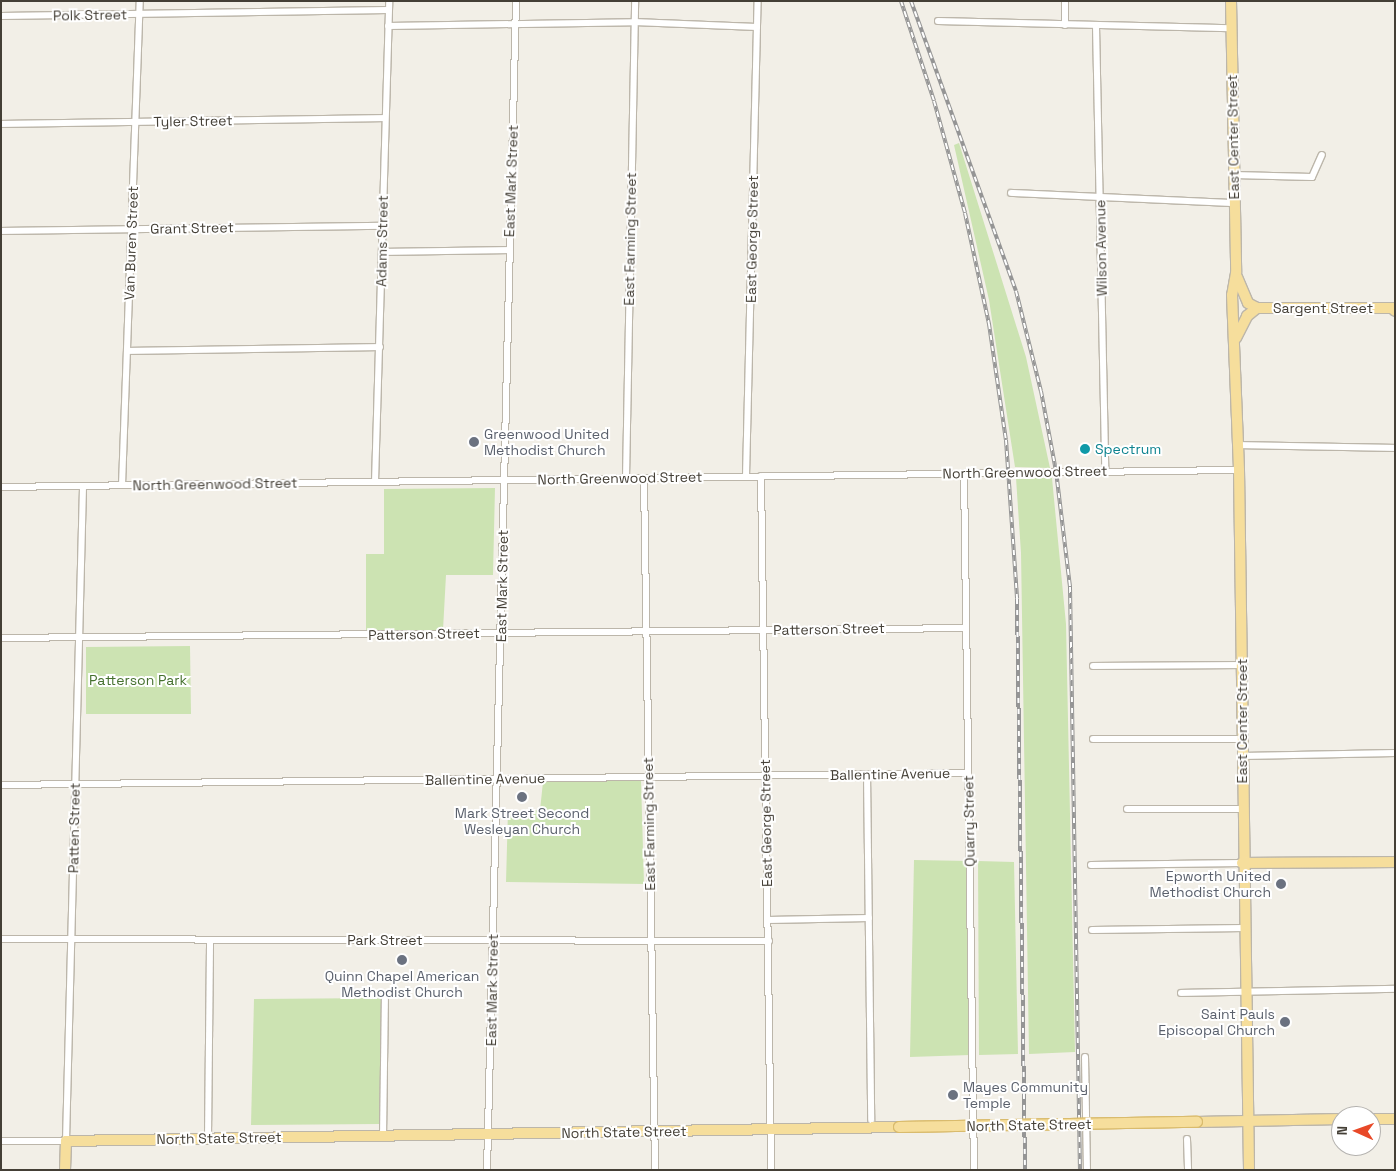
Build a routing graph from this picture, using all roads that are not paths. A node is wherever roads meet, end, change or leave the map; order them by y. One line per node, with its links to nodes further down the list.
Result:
1 (140, 1): 9 (street, Van Buren Street)
2 (389, 1): 8 (street, Adams Street)
3 (516, 1): 12 (street, East Mark Street)
4 (635, 1): 13 (street, East Farming Street)
5 (758, 1): 17 (street, East George Street)
6 (1065, 1): 14 (street)
7 (1231, 1): 18 (main road, East Center Street)
8 (388, 10): 9 (street, Polk Street); 15 (street, Adams Street)
9 (140, 14): 10 (street, Polk Street); 20 (street, Van Buren Street)
10 (1, 16)
11 (938, 21): 14 (street)
12 (515, 22): 13 (street); 15 (street); 30 (street, East Mark Street)
13 (634, 22): 17 (street); 45 (street, East Farming Street)
14 (1065, 25): 16 (street)
15 (388, 26): 19 (street, Adams Street)
16 (1096, 26): 18 (street); 25 (street, Wilson Avenue)
17 (757, 27): 43 (street, East George Street)
18 (1231, 28): 23 (main road, East Center Street)
19 (386, 118): 20 (street, Tyler Street); 27 (street, Adams Street)
20 (135, 122): 21 (street, Tyler Street); 28 (street, Van Buren Street)
21 (1, 124)
22 (1322, 155): 23 (street)
23 (1234, 176): 26 (main road, East Center Street)
24 (1011, 193): 25 (street)
25 (1100, 198): 26 (street); 41 (street, Wilson Avenue)
26 (1234, 203): 32 (main road, East Center Street)
27 (382, 226): 28 (street, Grant Street); 31 (street, Adams Street)
28 (132, 229): 29 (street, Grant Street); 37 (street, Van Buren Street)
29 (1, 231)
30 (509, 250): 31 (street); 47 (street, East Mark Street)
31 (382, 252): 36 (street, Adams Street)
32 (1236, 273): 33 (main road, East Center Street); 35 (main road, East Center Street)
33 (1257, 308): 34 (main road, Sargent Street); 35 (main road, Sargent Street)
34 (1394, 308)
35 (1236, 339): 38 (main road, East Center Street)
36 (380, 347): 37 (street); 48 (street, Adams Street)
37 (127, 350): 50 (street, Van Buren Street)
38 (1238, 445): 39 (street); 40 (main road, East Center Street)
39 (1395, 448)
40 (1239, 470): 41 (street, North Greenwood Street); 58 (main road, East Center Street)
41 (1104, 471): 42 (street, North Greenwood Street)
42 (964, 473): 44 (street, North Greenwood Street); 52 (street, Quarry Street)
43 (746, 476): 44 (street, North Greenwood Street); 46 (street, North Greenwood Street)
44 (761, 476): 53 (street, East George Street)
45 (626, 478): 46 (street, North Greenwood Street); 47 (street, North Greenwood Street)
46 (644, 478): 54 (street, East Farming Street)
47 (505, 480): 48 (street, North Greenwood Street); 55 (street, East Mark Street)
48 (375, 482): 50 (street, North Greenwood Street)
49 (83, 486): 50 (street, North Greenwood Street); 51 (street, North Greenwood Street); 56 (street, Patten Street)
50 (122, 486)
51 (1, 487)
52 (966, 628): 53 (street, Patterson Street); 64 (street, Quarry Street)
53 (763, 630): 54 (street, Patterson Street); 66 (street, East George Street)
54 (646, 631): 55 (street, Patterson Street); 67 (street, East Farming Street)
55 (501, 633): 56 (street, Patterson Street); 68 (street, East Mark Street)
56 (79, 637): 57 (street, Patterson Street); 69 (street, Patten Street)
57 (1, 638)
58 (1241, 665): 59 (street); 60 (main road, East Center Street)
59 (1093, 666)
60 (1242, 739): 61 (street); 63 (main road, East Center Street)
61 (1093, 740)
62 (1395, 753): 63 (street)
63 (1242, 756): 71 (main road, East Center Street)
64 (968, 773): 65 (street, Ballentine Avenue); 108 (street, Quarry Street)
65 (867, 774): 66 (street, Ballentine Avenue); 76 (street)
66 (766, 776): 67 (street, Ballentine Avenue); 77 (street, East George Street)
67 (648, 777): 68 (street, Ballentine Avenue); 84 (street, East Farming Street)
68 (497, 779): 69 (street, Ballentine Avenue); 83 (street, East Mark Street)
69 (75, 784): 70 (street, Ballentine Avenue); 81 (street, Patten Street)
70 (1, 785)
71 (1242, 809): 72 (street); 74 (main road, East Center Street)
72 (1127, 810)
73 (1395, 862): 74 (main road)
74 (1242, 863): 75 (street); 78 (main road, East Center Street)
75 (1091, 865)
76 (869, 918): 77 (street); 94 (street)
77 (768, 920): 85 (street, East George Street)
78 (1244, 928): 79 (street); 87 (main road, East Center Street)
79 (1092, 930)
80 (1, 939): 81 (street, Park Street)
81 (71, 939): 82 (street, Park Street); 103 (street, Patten Street)
82 (210, 940): 83 (street, Park Street); 100 (street)
83 (493, 940): 84 (street, Park Street); 98 (street, East Mark Street)
84 (651, 940): 85 (street, Park Street); 97 (street, East Farming Street)
85 (769, 941): 96 (street, East George Street)
86 (1395, 989): 87 (street)
87 (1245, 991): 88 (street); 95 (main road, East Center Street)
88 (1181, 993)
89 (385, 999): 99 (street)
90 (1084, 1057): 109 (street)
91 (1331, 1119): 95 (main road, North State Street)
92 (1381, 1119): 93 (main road)
93 (1395, 1119)
94 (871, 1120)
95 (1247, 1121): 96 (main road, North State Street, bridge); 111 (main road, East Center Street)
96 (770, 1129): 97 (main road, North State Street); 107 (street, East George Street)
97 (654, 1131): 98 (main road, North State Street); 106 (street, East Farming Street)
98 (488, 1134): 99 (main road, North State Street); 105 (street, East Mark Street)
99 (383, 1136): 100 (main road, North State Street)
100 (208, 1137): 103 (main road, North State Street)
101 (1187, 1139): 110 (street)
102 (1, 1141): 103 (street, North State Street)
103 (66, 1141): 104 (main road, Patten Street)
104 (65, 1170)
105 (487, 1170)
106 (655, 1170)
107 (771, 1170)
108 (974, 1170)
109 (1087, 1170)
110 (1188, 1170)
111 (1249, 1170)

